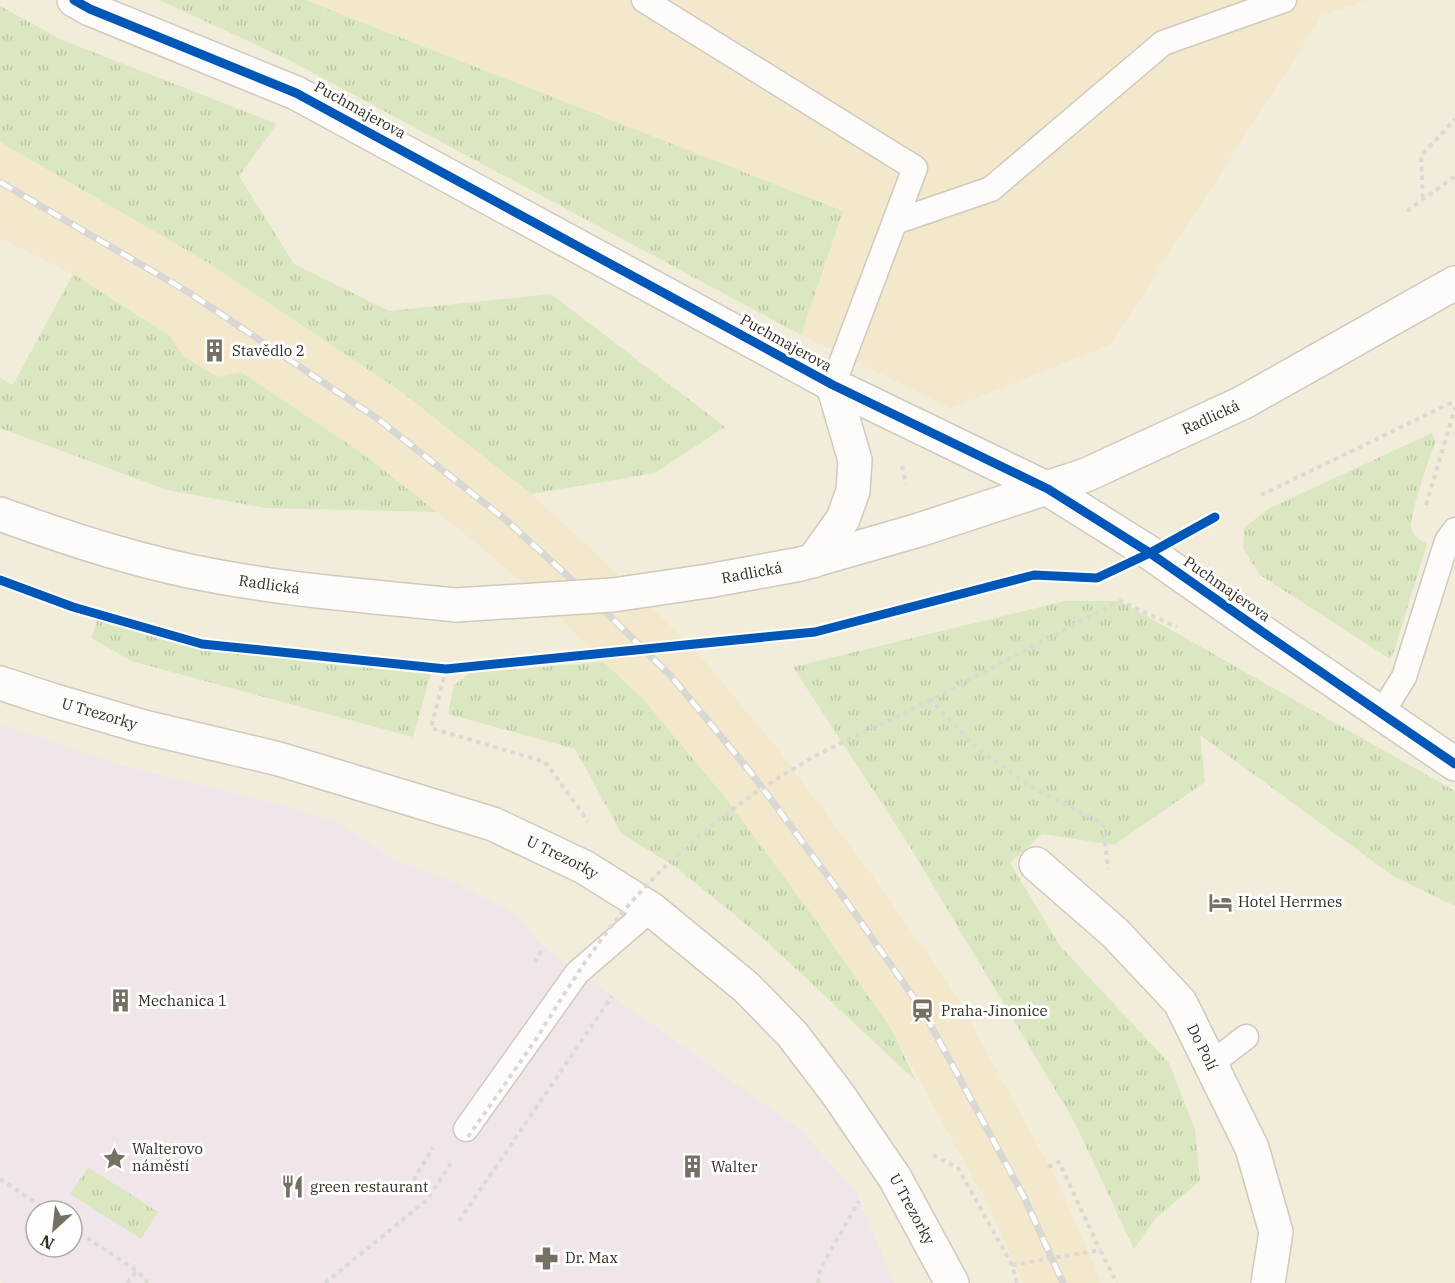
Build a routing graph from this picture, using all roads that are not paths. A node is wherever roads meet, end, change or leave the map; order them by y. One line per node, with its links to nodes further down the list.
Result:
1 (74, 0): 6 (street, Puchmajerova)
2 (644, 0): 4 (lane)
3 (1284, 0): 4 (lane)
4 (895, 222): 6 (lane)
5 (1455, 283): 7 (street, Radlická)
6 (833, 385): 7 (street, Puchmajerova); 10 (street, Puchmajerova)
7 (1048, 489): 10 (street, Radlická); 12 (street, Puchmajerova)
8 (0, 514): 10 (street, Radlická, bridge)
9 (1455, 530): 12 (lane)
10 (807, 562)
11 (0, 683): 15 (street, U Trezorky)
12 (1381, 714): 13 (street, Puchmajerova)
13 (1455, 764)
14 (1036, 864): 17 (street, Do Polí)
15 (651, 909): 18 (lane); 19 (street, U Trezorky)
16 (1246, 1037): 17 (lane)
17 (1211, 1064): 20 (street, Do Polí)
18 (465, 1138)
19 (952, 1283)
20 (1268, 1283)

